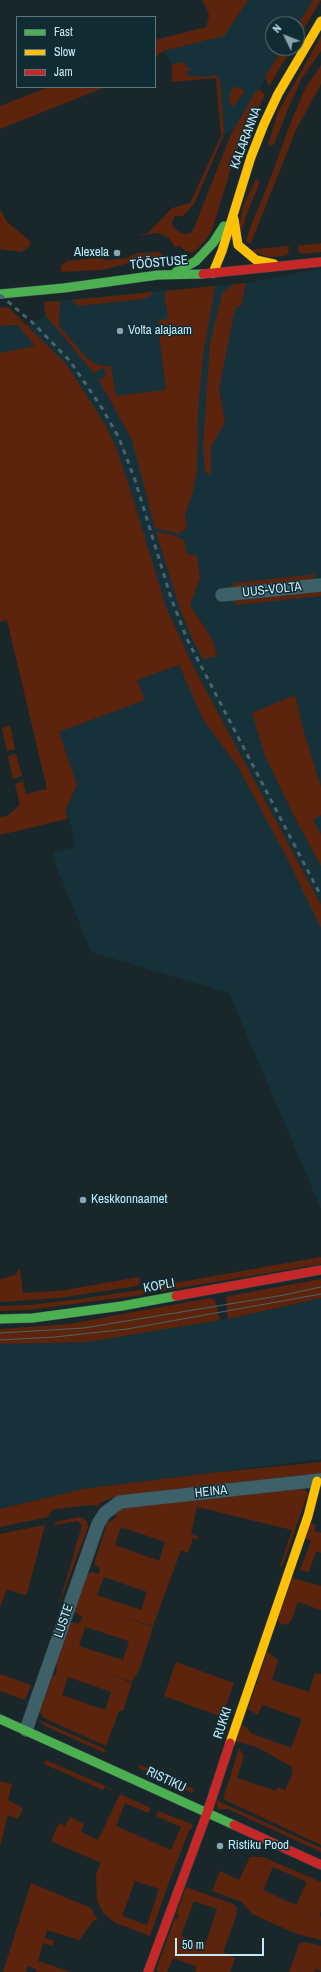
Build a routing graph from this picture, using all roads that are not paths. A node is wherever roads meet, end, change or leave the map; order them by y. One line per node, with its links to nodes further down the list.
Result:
1 (321, 22): 2 (street, KALARANNA)
2 (233, 212): 4 (street); 5 (street); 6 (street, KALARANNA)
3 (321, 262): 4 (street, TÖÖSTUSE)
4 (292, 266): 6 (street, TÖÖSTUSE)
5 (174, 273): 6 (street, TÖÖSTUSE); 7 (street, TÖÖSTUSE)
6 (213, 273)
7 (0, 294)
8 (321, 585): 9 (street, UUS-VOLTA)
9 (222, 595)
10 (321, 1270): 11 (street, KOPLI)
11 (0, 1319)
12 (319, 1480): 13 (street, HEINA); 16 (street, RUKKI)
13 (104, 1513): 15 (street, LUSTE)
14 (0, 1719): 15 (street, RISTIKU)
15 (26, 1730): 16 (street, RISTIKU)
16 (207, 1813): 17 (street, RISTIKU); 18 (street, RUKKI)
17 (321, 1865)
18 (148, 1972)

